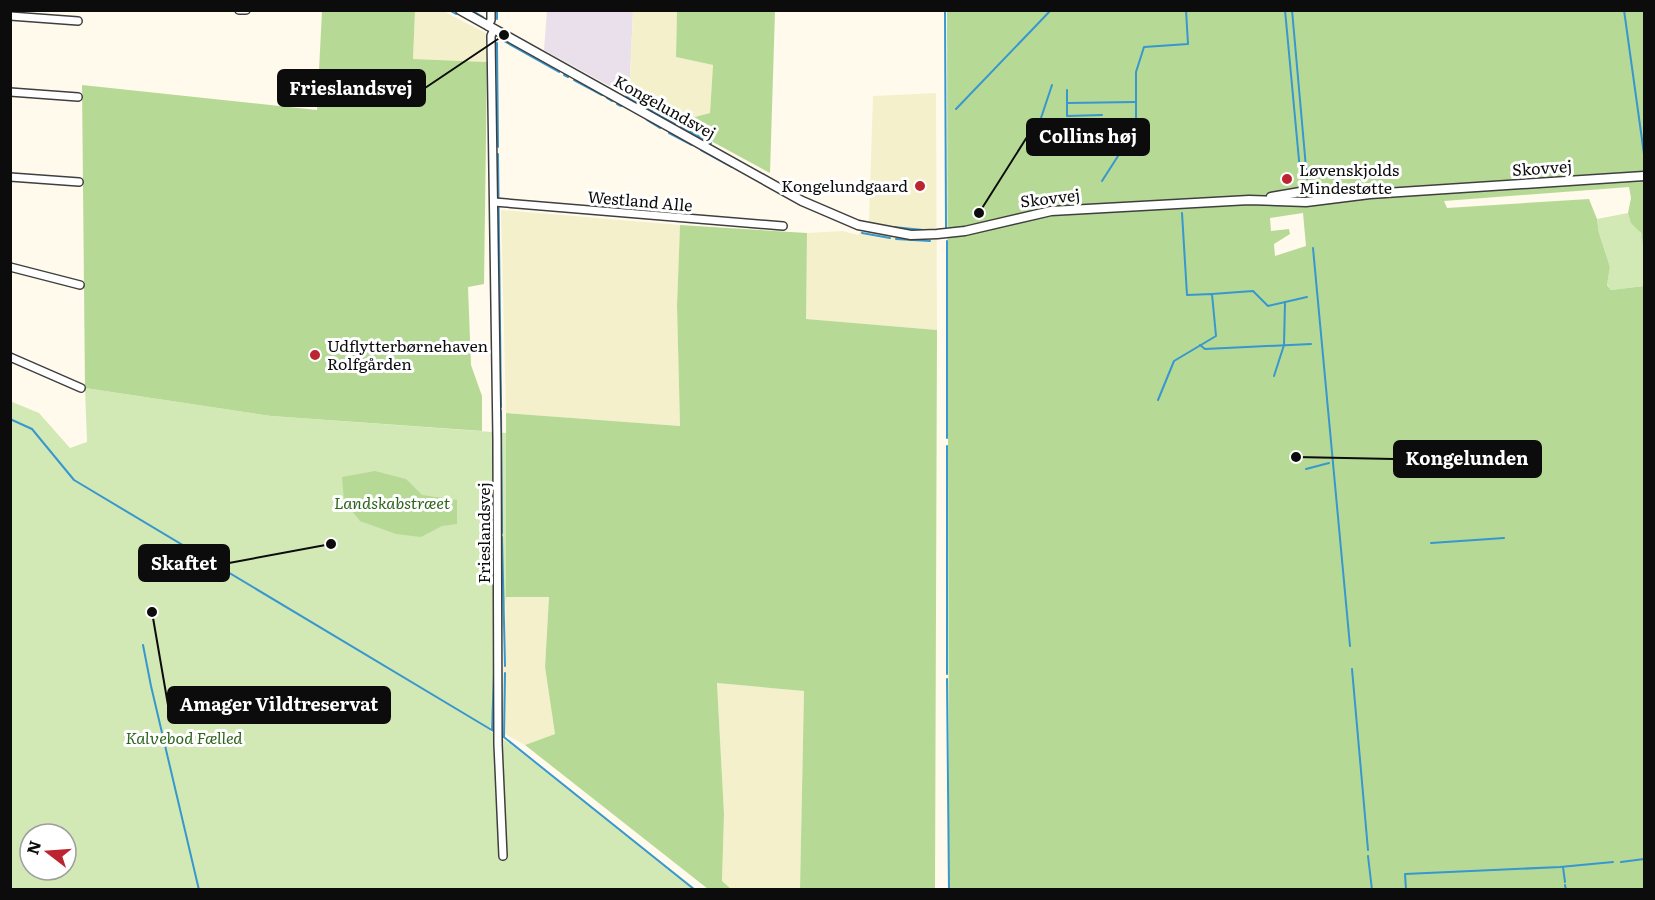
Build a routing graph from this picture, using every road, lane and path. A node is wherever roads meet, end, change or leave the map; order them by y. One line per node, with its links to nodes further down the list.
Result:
1 (239, 10): 2 (street)
2 (246, 10)
3 (460, 10): 7 (street, Kongelundsvej)
4 (491, 10): 7 (street, Frieslandsvej)
5 (10, 16): 6 (street)
6 (78, 21)
7 (491, 28): 13 (street, Frieslandsvej); 14 (street, Kongelundsvej)
8 (10, 92): 9 (street)
9 (78, 97)
10 (1644, 176): 14 (street, Skovvej)
11 (10, 177): 12 (street)
12 (79, 182)
13 (494, 202): 15 (street, Westland Alle); 20 (street, Frieslandsvej)
14 (858, 225)
15 (783, 226)
16 (10, 267): 17 (street)
17 (80, 285)
18 (10, 357): 19 (street)
19 (81, 388)
20 (504, 856)

